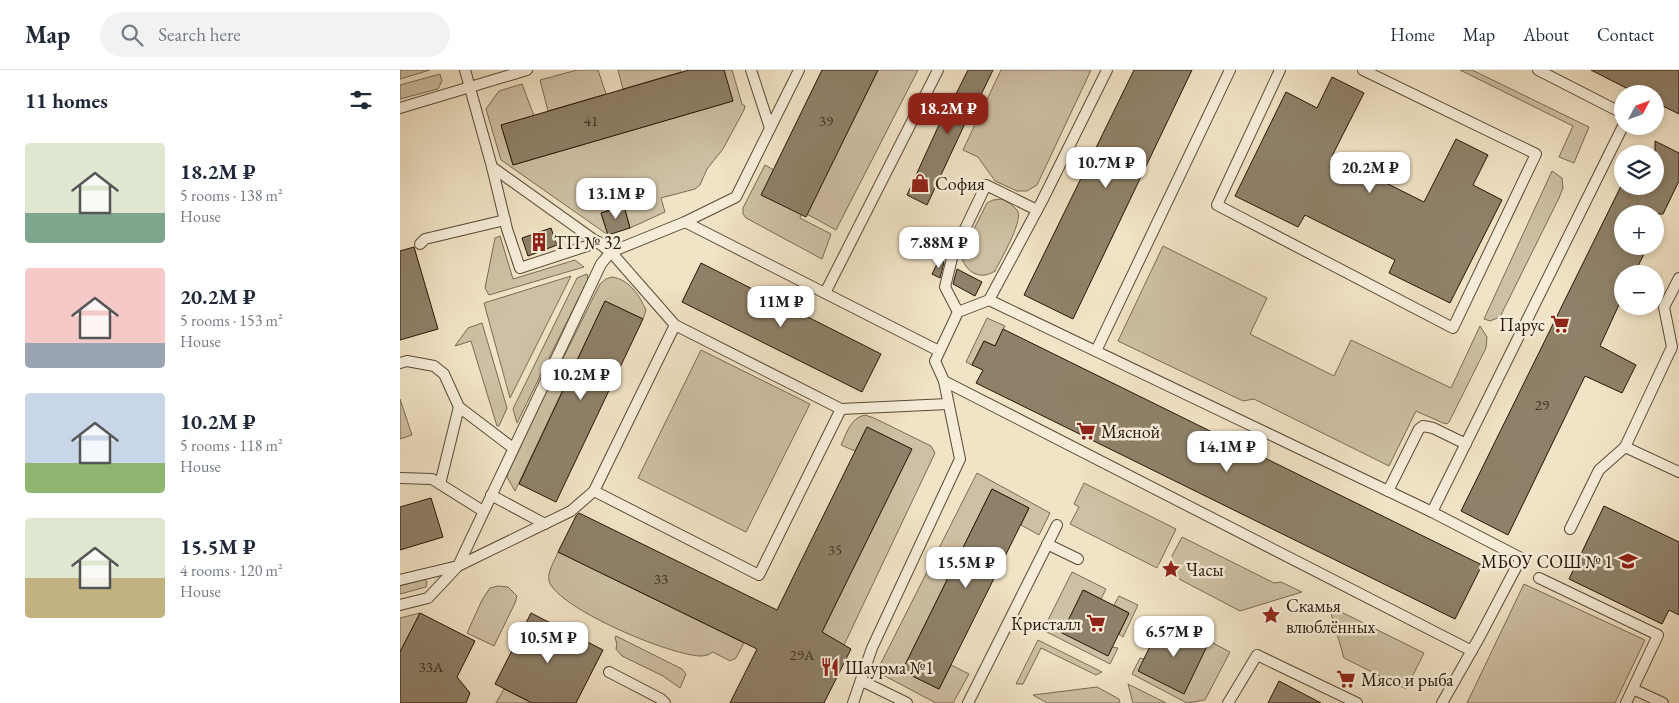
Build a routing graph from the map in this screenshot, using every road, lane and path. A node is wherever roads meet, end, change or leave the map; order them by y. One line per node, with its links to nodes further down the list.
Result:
1 (465, 70): 11 (lane)
2 (527, 70): 11 (lane)
3 (751, 70): 14 (lane)
4 (799, 70): 14 (lane)
5 (938, 70): 24 (lane)
6 (1107, 70): 17 (lane)
7 (1230, 70): 29 (lane)
8 (1280, 70): 9 (lane)
9 (1363, 70)
10 (1538, 70): 13 (lane)
11 (470, 87): 12 (lane); 16 (lane)
12 (400, 108)
13 (1614, 109)
14 (770, 128): 19 (lane)
15 (1620, 135): 35 (lane)
16 (492, 167): 18 (lane); 20 (lane)
17 (1037, 210): 25 (lane); 26 (lane)
18 (506, 220): 20 (lane); 21 (lane)
19 (685, 222): 22 (lane); 24 (lane)
20 (599, 242): 22 (lane)
21 (420, 244)
22 (611, 252): 27 (lane); 37 (lane)
23 (1679, 278): 36 (lane)
24 (825, 293): 28 (lane)
25 (989, 300): 26 (lane); 29 (lane)
26 (958, 312): 28 (lane)
27 (675, 325): 34 (lane); 41 (lane)
28 (940, 351): 31 (lane)
29 (1096, 351): 42 (lane)
30 (400, 363): 33 (lane)
31 (944, 381): 32 (lane); 55 (lane)
32 (948, 404): 34 (lane); 57 (lane)
33 (458, 407): 37 (lane); 40 (lane)
34 (842, 409): 41 (lane)
35 (1466, 444): 42 (lane); 45 (lane)
36 (1624, 447): 38 (lane); 48 (lane)
37 (513, 448): 43 (lane)
38 (1679, 472)
39 (400, 478): 40 (lane)
40 (440, 484): 44 (lane)
41 (594, 491): 46 (lane)
42 (1388, 491): 45 (lane)
43 (491, 495): 44 (lane); 46 (lane)
44 (483, 511): 51 (lane)
45 (1432, 512): 55 (lane)
46 (545, 524): 51 (lane)
47 (1056, 525): 49 (lane)
48 (1570, 529)
49 (1047, 544): 50 (lane); 63 (lane)
50 (1078, 559)
51 (458, 566): 53 (lane); 54 (lane)
52 (1539, 578): 58 (lane)
53 (400, 580)
54 (400, 605)
55 (1472, 651): 67 (lane)
56 (609, 672): 60 (lane)
57 (862, 681): 61 (lane); 62 (lane)
58 (1633, 688): 68 (lane); 69 (lane)
59 (1335, 692): 64 (lane); 65 (lane); 66 (lane)
60 (665, 703)
61 (853, 703)
62 (907, 703)
63 (968, 703)
64 (1228, 703)
65 (1330, 703)
66 (1357, 703)
67 (1442, 703)
68 (1626, 703)
69 (1663, 703)

